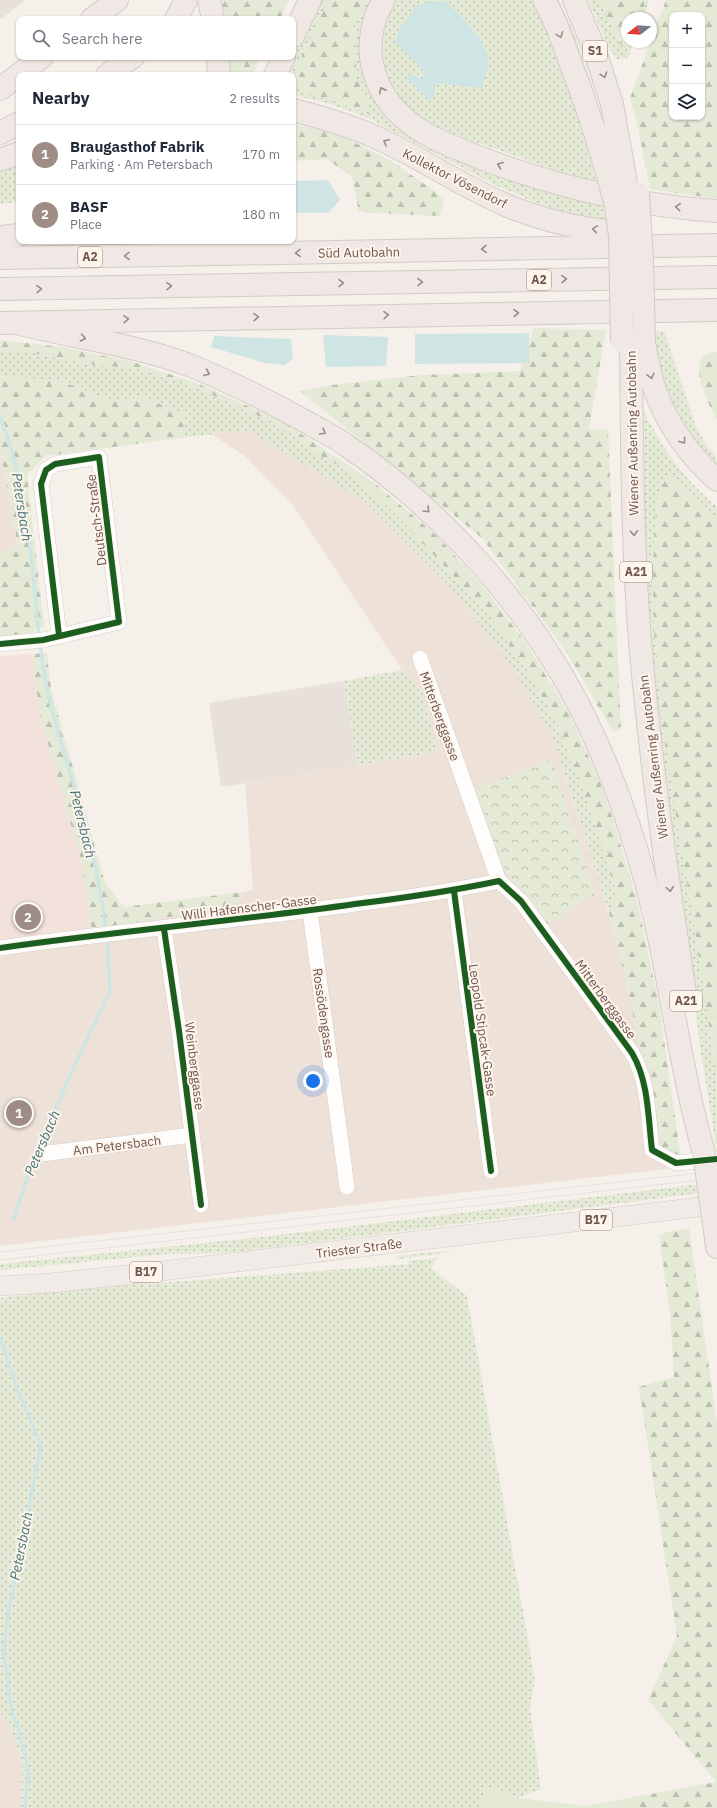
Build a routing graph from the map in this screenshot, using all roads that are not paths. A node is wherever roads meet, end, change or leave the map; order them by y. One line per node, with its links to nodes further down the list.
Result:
1 (117, 0): 8 (highway)
2 (186, 0): 9 (highway)
3 (209, 0): 10 (highway)
4 (310, 0): 11 (highway)
5 (384, 0): 28 (highway, one-way to 5)
6 (544, 0): 27 (highway, one-way to 27)
7 (574, 0): 27 (highway, S1, one-way to 27)
8 (96, 16)
9 (178, 16)
10 (212, 16)
11 (296, 30)
12 (38, 60): 16 (highway)
13 (129, 60): 17 (highway)
14 (218, 60): 18 (highway)
15 (283, 60): 19 (highway)
16 (22, 72)
17 (111, 72)
18 (219, 72)
19 (277, 72)
20 (16, 77): 21 (highway)
21 (0, 89)
22 (296, 111): 31 (highway, Kollektor Vösendorf, one-way to 22)
23 (16, 125): 24 (highway)
24 (0, 133)
25 (16, 154): 26 (highway)
26 (0, 160)
27 (623, 177): 38 (highway, Wiener Außenring Autobahn / S1, bridge); 38 (highway, bridge)
28 (717, 211)
29 (16, 235): 30 (highway)
30 (0, 237)
31 (717, 241)
32 (717, 245): 33 (highway, Süd Autobahn / A2, one-way to 33)
33 (0, 258)
34 (717, 277): 35 (highway, A2, one-way to 34)
35 (0, 289)
36 (717, 310): 37 (highway, one-way to 36)
37 (9, 323): 50 (highway, one-way to 50)
38 (632, 342): 39 (highway, one-way to 39); 50 (highway, Wiener Außenring Autobahn / A21, one-way to 50)
39 (717, 480)
40 (59, 635): 40 (street, Deutsch-Straße); 41 (street, Deutsch-Straße)
41 (0, 644)
42 (420, 658): 43 (street, Mitterberggasse)
43 (499, 881): 44 (street, Willi Hafenscher-Gasse); 50 (street, Mitterberggasse)
44 (454, 891): 45 (street, Willi Hafenscher-Gasse); 51 (street, Leopold Stipcak-Gasse)
45 (310, 911): 46 (street, Willi Hafenscher-Gasse); 52 (street, Rossödengasse)
46 (164, 929): 47 (street, Willi Hafenscher-Gasse); 48 (street, Weinberggasse)
47 (0, 948)
48 (192, 1135): 49 (street, Am Petersbach); 53 (street, Weinberggasse)
49 (41, 1154)
50 (710, 1156): 55 (highway, Wiener Außenring Autobahn / A21, bridge)
51 (491, 1172)
52 (347, 1187)
53 (201, 1205)
54 (717, 1205): 56 (main road, Triester Straße / B17)
55 (716, 1239)
56 (0, 1286)

